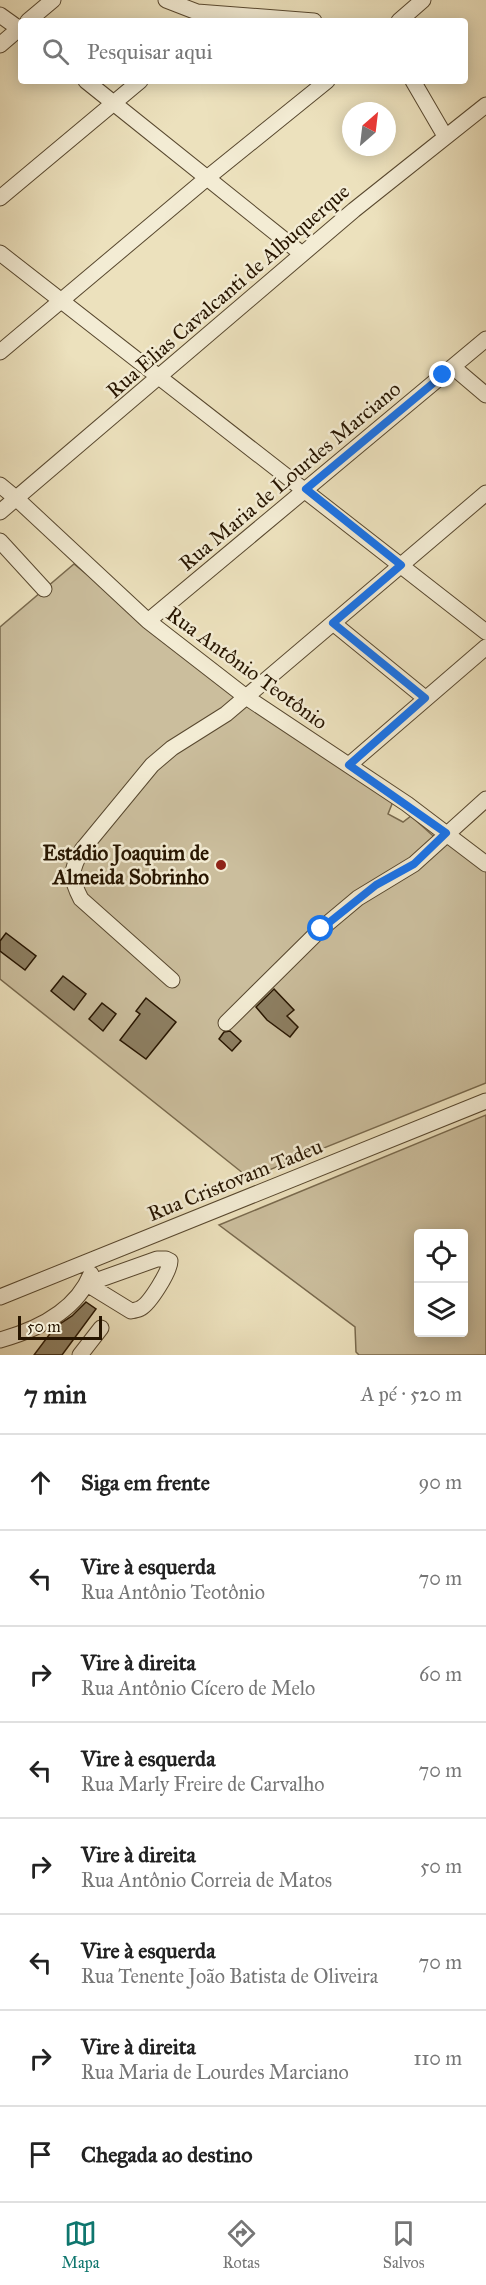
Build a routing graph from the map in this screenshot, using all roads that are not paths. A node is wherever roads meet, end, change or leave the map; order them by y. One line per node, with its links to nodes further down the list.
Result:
1 (53, 0): 5 (street)
2 (166, 0): 6 (street)
3 (423, 0): 7 (street)
4 (0, 15): 8 (street)
5 (32, 18)
6 (215, 18)
7 (402, 18)
8 (18, 25)
9 (18, 30): 10 (street)
10 (0, 45)
11 (90, 84): 15 (street)
12 (136, 84): 15 (street)
13 (323, 84): 18 (street)
14 (415, 84): 17 (street)
15 (114, 103): 18 (street); 19 (street)
16 (486, 105): 17 (street, Rua Elias Cavalcanti de Albuquerque)
17 (445, 136): 21 (street, Rua Elias Cavalcanti de Albuquerque)
18 (207, 178): 21 (street); 22 (street)
19 (0, 198)
20 (0, 253): 22 (street)
21 (302, 254): 26 (street, Rua Elias Cavalcanti de Albuquerque)
22 (60, 301): 24 (street); 26 (street)
23 (486, 339): 25 (street, Rua Maria de Lourdes Marciano)
24 (0, 352)
25 (453, 367): 27 (street); 29 (street, Rua Maria de Lourdes Marciano)
26 (158, 378): 29 (street); 31 (street, Rua Elias Cavalcanti de Albuquerque)
27 (486, 395)
28 (0, 485): 31 (street, Rua Antônio Teotônio)
29 (306, 489): 34 (street); 36 (street, Rua Maria de Lourdes Marciano)
30 (486, 493): 34 (street)
31 (17, 499): 32 (street, Rua Elias Cavalcanti de Albuquerque); 36 (street, Rua Antônio Teotônio)
32 (0, 512)
33 (0, 541): 35 (street)
34 (401, 565): 37 (street); 38 (street)
35 (44, 589)
36 (148, 621): 40 (street, Rua Antônio Teotônio)
37 (333, 623): 40 (street); 41 (street)
38 (486, 632)
39 (486, 647): 41 (street)
40 (246, 697): 42 (street, Rua Antônio Teotônio); 46 (street)
41 (425, 698): 42 (street)
42 (349, 765): 44 (street, Rua Antônio Teotônio)
43 (486, 799): 44 (street)
44 (446, 833): 45 (street, Rua Antônio Teotônio); 47 (street)
45 (486, 864)
46 (172, 980)
47 (226, 1023)
48 (486, 1101): 49 (street, Rua Cristovam Tadeu)
49 (95, 1260): 50 (street); 51 (street, Rua Cristovam Tadeu)
50 (87, 1284): 50 (street); 53 (street)
51 (0, 1297)
52 (101, 1328): 54 (street)
53 (0, 1340)
54 (80, 1355)

